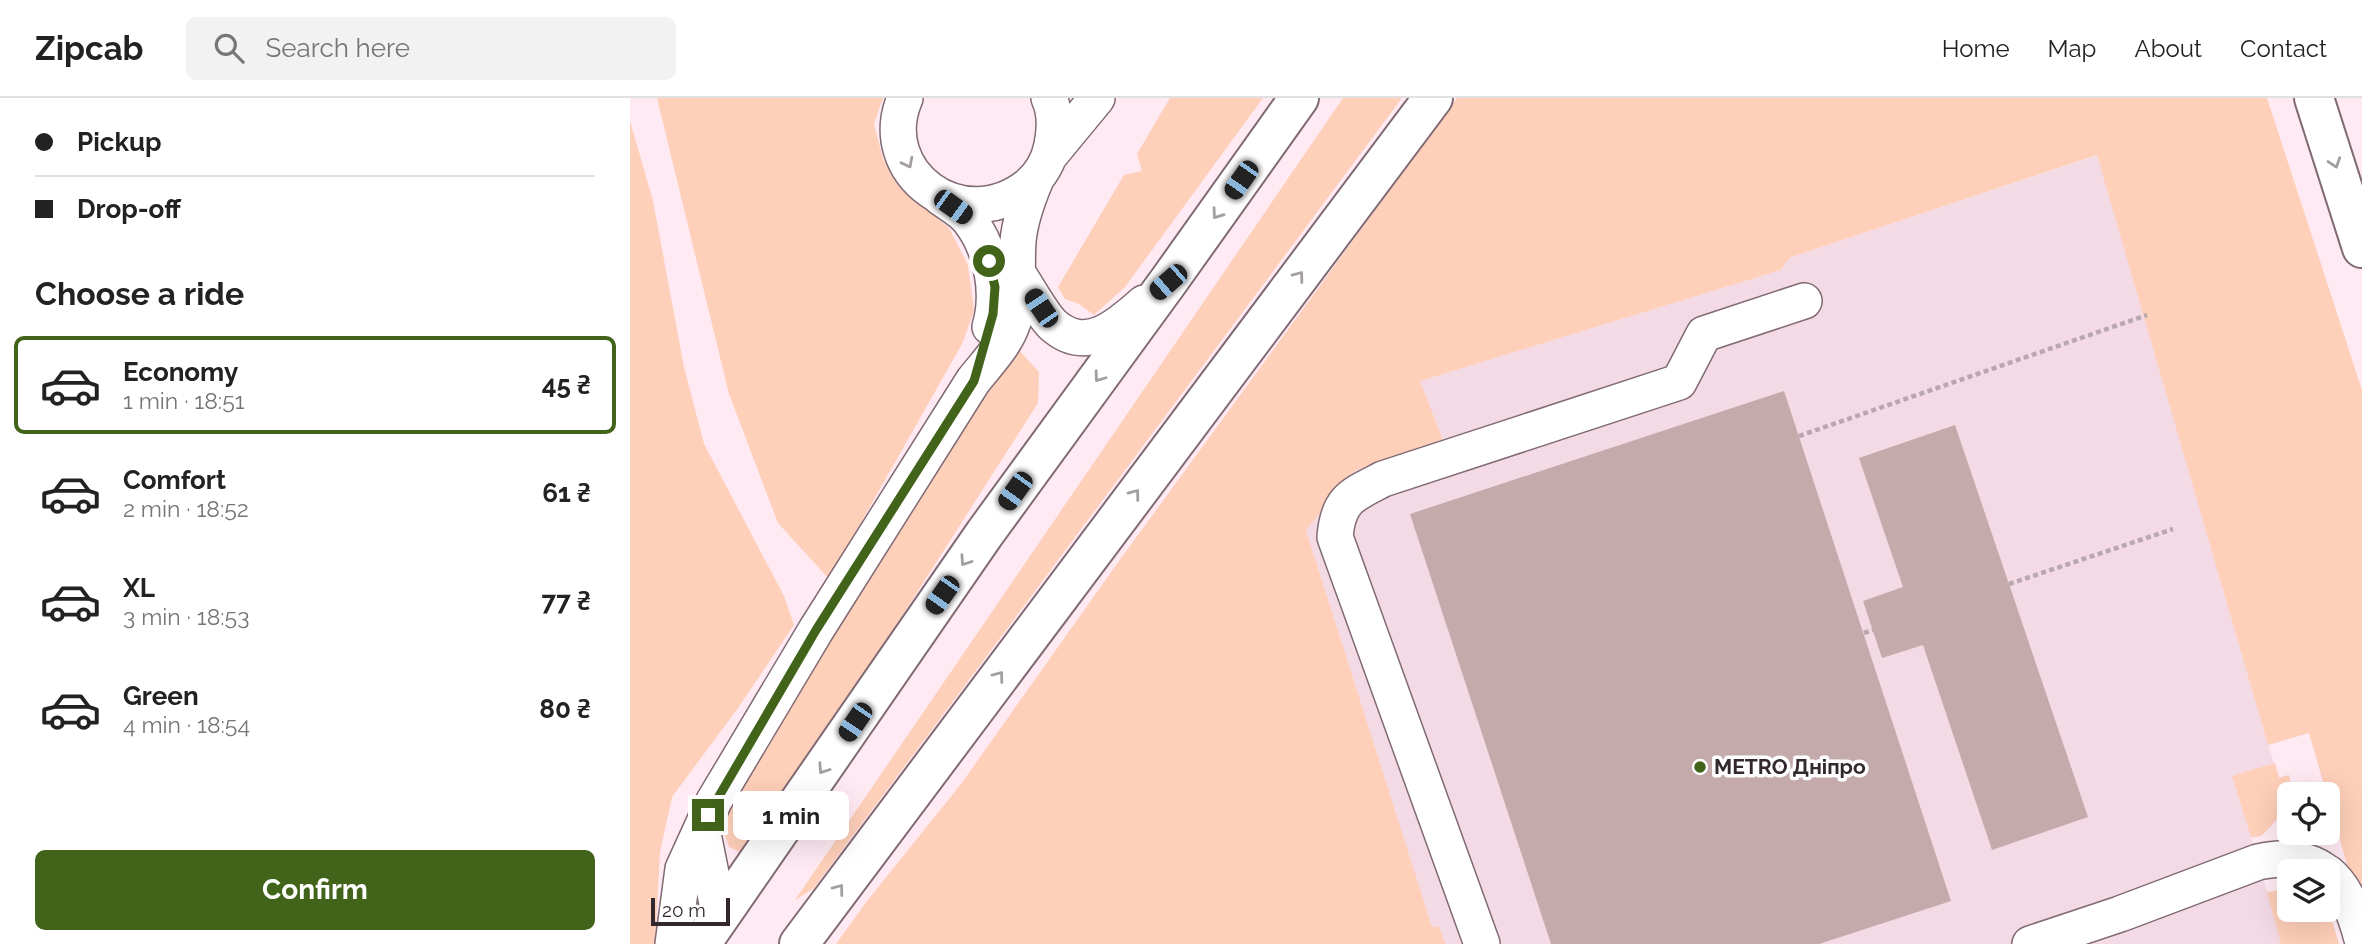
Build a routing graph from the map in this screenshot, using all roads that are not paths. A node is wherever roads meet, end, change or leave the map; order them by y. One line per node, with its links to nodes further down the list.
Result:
1 (905, 98): 8 (lane, one-way to 8)
2 (1049, 98): 7 (lane)
3 (1097, 98): 7 (lane)
4 (1299, 98): 11 (main road, one-way to 11)
5 (1433, 98): 20 (main road, one-way to 5)
6 (2314, 98): 9 (main road, one-way to 9)
7 (1043, 167): 8 (lane); 10 (lane)
8 (937, 195): 13 (lane)
9 (2362, 248)
10 (1019, 275): 11 (lane); 13 (lane)
11 (1168, 282): 17 (main road, one-way to 17)
12 (1804, 301): 21 (lane)
13 (974, 381): 14 (lane)
14 (702, 829): 17 (lane); 19 (lane)
15 (2290, 859): 22 (lane)
16 (2340, 888): 18 (lane)
17 (719, 935)
18 (2362, 939)
19 (673, 944)
20 (799, 944)
21 (1482, 944)
22 (2031, 944)

